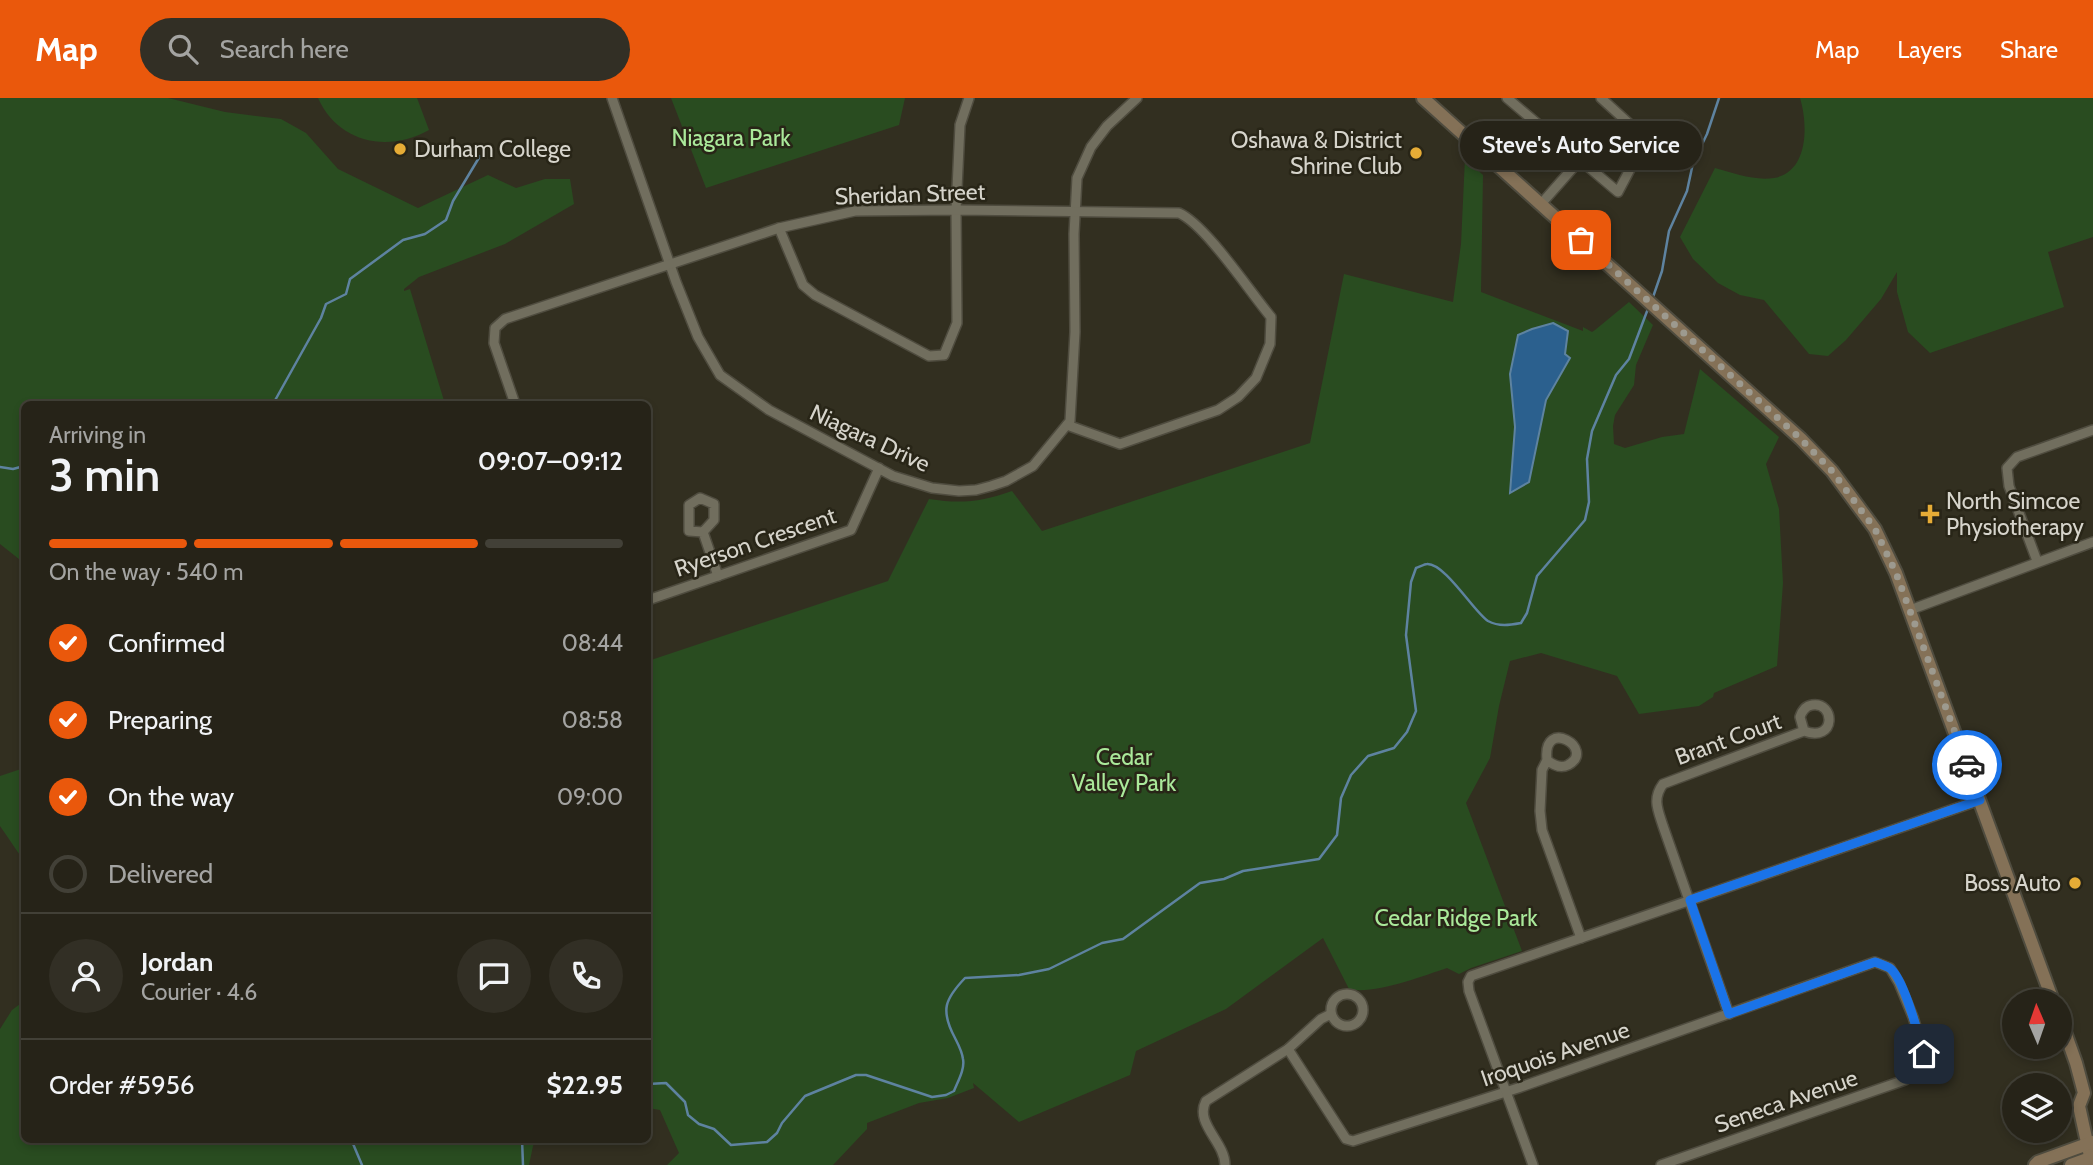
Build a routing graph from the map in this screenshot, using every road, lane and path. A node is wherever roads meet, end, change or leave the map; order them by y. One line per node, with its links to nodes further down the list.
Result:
1 (612, 98): 12 (street, Niagara Drive)
2 (969, 98): 9 (street)
3 (1138, 98): 10 (street)
4 (1423, 98): 8 (main road)
5 (1507, 98): 7 (street)
6 (1601, 98): 7 (street)
7 (1579, 160): 8 (street)
8 (1541, 204): 22 (main road)
9 (956, 210): 10 (street, Sheridan Street); 11 (street, Sheridan Street); 11 (street)
10 (1075, 211): 14 (street); 14 (street, Sheridan Street)
11 (779, 228): 12 (street, Sheridan Street)
12 (670, 265): 13 (street); 16 (street, Niagara Drive)
13 (514, 401)
14 (1067, 425): 16 (street, Niagara Drive)
15 (2093, 430): 19 (street)
16 (879, 468): 20 (street, Ryerson Crescent)
17 (704, 532): 20 (street)
18 (2093, 542): 19 (street)
19 (2038, 561): 22 (street)
20 (718, 576): 21 (street, Ryerson Crescent)
21 (651, 599)
22 (1910, 610): 25 (main road)
23 (1804, 731): 26 (street, Brant Court)
24 (1547, 760): 27 (street)
25 (1980, 800): 26 (street); 28 (main road)
26 (1690, 900): 27 (street); 30 (street)
27 (1581, 938): 34 (street)
28 (2049, 989)
29 (1331, 1014): 31 (street)
30 (1729, 1014): 33 (street, Iroquois Avenue); 34 (street, Iroquois Avenue)
31 (1289, 1049): 34 (street, Iroquois Avenue); 38 (street)
32 (2072, 1050): 35 (main road)
33 (1920, 1069): 40 (street, Seneca Avenue)
34 (1507, 1091): 39 (street)
35 (2088, 1097): 36 (main road)
36 (2090, 1143): 37 (main road); 41 (main road)
37 (2092, 1160): 42 (main road)
38 (1225, 1165)
39 (1534, 1165)
40 (1661, 1165)
41 (2035, 1165)
42 (2071, 1165)

